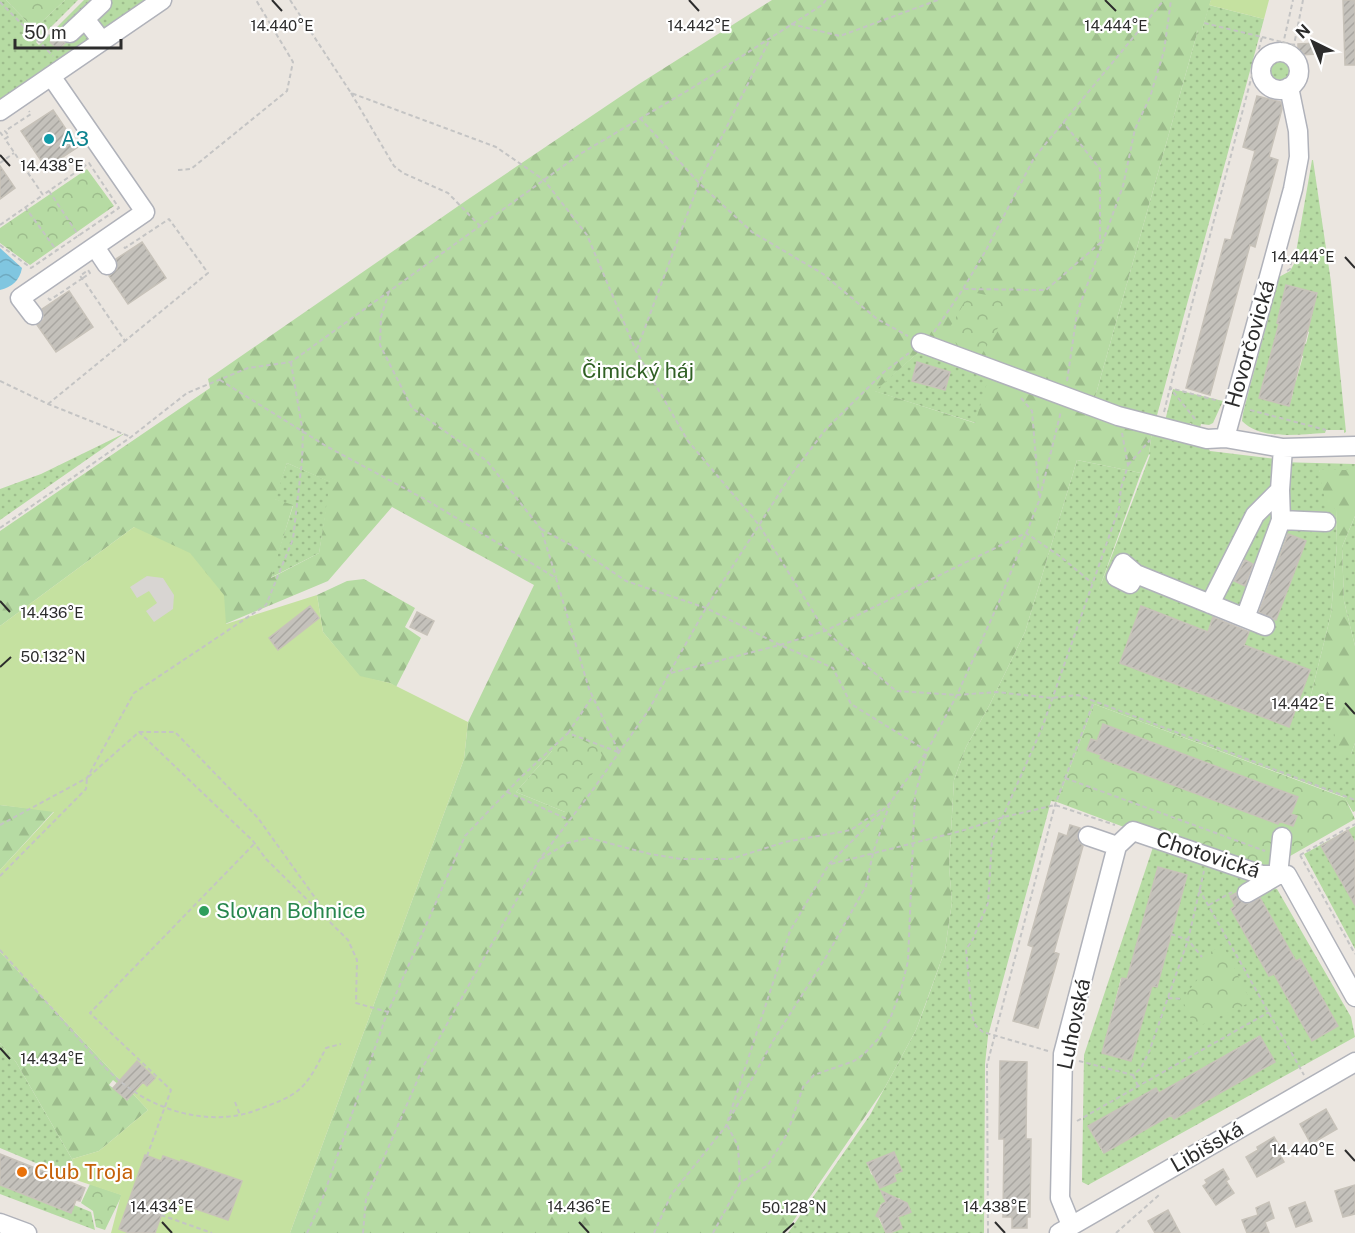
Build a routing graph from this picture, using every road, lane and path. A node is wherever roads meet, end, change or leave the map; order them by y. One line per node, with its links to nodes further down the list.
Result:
1 (162, 0): 17 (street)
2 (256, 0): 30 (path)
3 (290, 0): 21 (path)
4 (826, 0): 13 (path)
5 (938, 0): 13 (path)
6 (1164, 0): 25 (path)
7 (1172, 0): 40 (path)
8 (1293, 0): 18 (path)
9 (0, 2): 19 (path)
10 (102, 3): 11 (street)
11 (85, 19): 14 (street); 17 (street)
12 (1204, 23): 15 (path)
13 (791, 24): 16 (path)
14 (70, 33)
15 (1262, 37): 18 (path); 55 (path)
16 (771, 38): 24 (path); 32 (path)
17 (102, 41): 19 (street)
18 (1286, 46): 20 (street, Hovorčovická); 20 (street)
19 (53, 67): 23 (street); 42 (street)
20 (1289, 87): 59 (street, Hovorčovická)
21 (351, 93): 31 (path); 38 (path)
22 (27, 109): 27 (path)
23 (0, 111)
24 (640, 118): 31 (path); 32 (path)
25 (1063, 122): 40 (path); 46 (path)
26 (0, 132): 27 (path)
27 (5, 139): 28 (path)
28 (14, 153): 29 (path); 34 (path)
29 (0, 163)
30 (178, 170)
31 (544, 180): 38 (path); 51 (path)
32 (699, 183): 50 (path); 51 (path)
33 (49, 191): 34 (path); 39 (path); 39 (path)
34 (43, 195): 35 (path)
35 (25, 207): 37 (path); 43 (path)
36 (172, 220): 49 (path)
37 (0, 225)
38 (481, 227): 47 (path)
39 (79, 236): 43 (path)
40 (1101, 243): 46 (path); 57 (path)
41 (0, 245): 43 (path)
42 (95, 247): 44 (street); 48 (street)
43 (57, 250)
44 (107, 265)
45 (83, 280): 49 (path)
46 (963, 289): 50 (path)
47 (389, 292): 52 (path); 76 (path)
48 (33, 315)
49 (125, 341): 58 (path)
50 (921, 343): 57 (street); 74 (path)
51 (636, 351): 74 (path)
52 (291, 362): 53 (path); 64 (path)
53 (220, 380): 64 (path); 65 (path)
54 (0, 381): 58 (path)
55 (1170, 388): 59 (path); 61 (path); 62 (path)
56 (1019, 396): 71 (path)
57 (1064, 396): 60 (street); 71 (path)
58 (48, 404): 65 (path)
59 (1233, 405): 63 (path); 66 (street, Hovorčovická)
60 (1118, 416): 62 (street); 69 (path)
61 (1197, 421)
62 (1161, 426): 66 (street); 69 (path)
63 (1332, 432)
64 (303, 433): 79 (path); 96 (path)
65 (131, 437): 75 (path)
66 (1224, 438): 68 (street, Hovorčovická)
67 (1355, 446): 68 (street, Hovorčovická)
68 (1283, 448): 70 (street)
69 (1128, 465): 80 (path)
70 (1280, 490): 72 (street); 81 (street)
71 (1039, 501): 77 (path)
72 (1281, 520): 73 (street); 83 (street)
73 (1326, 522)
74 (759, 525): 82 (path); 85 (path)
75 (0, 528)
76 (541, 529): 79 (path); 82 (path)
77 (1026, 534): 80 (path); 85 (path); 88 (path)
78 (1136, 574): 81 (street)
79 (556, 578): 89 (path)
80 (1092, 583): 90 (path)
81 (1209, 604): 83 (street)
82 (706, 608): 86 (path); 87 (path)
83 (1245, 618): 84 (street)
84 (1265, 626)
85 (825, 631): 86 (path); 88 (path)
86 (780, 645): 87 (path); 94 (path)
87 (671, 673): 95 (path)
88 (957, 695): 90 (path); 94 (path)
89 (593, 696): 93 (path); 95 (path)
90 (1052, 698): 91 (path); 102 (path)
91 (1094, 701): 97 (path); 99 (path)
92 (140, 732): 96 (path); 110 (path); 121 (path)
93 (568, 733): 95 (path); 98 (path)
94 (927, 751): 100 (path); 109 (path)
95 (619, 752): 103 (path)
96 (87, 778): 105 (path); 117 (path)
97 (1065, 778): 101 (path); 116 (path)
98 (507, 792): 103 (path); 130 (path)
99 (1355, 800)
100 (890, 803): 112 (path); 114 (path); 115 (path)
101 (1055, 805): 102 (path); 106 (path); 132 (path)
102 (1004, 817): 109 (path); 132 (path)
103 (569, 820): 114 (path)
104 (1355, 824): 113 (path)
105 (0, 825)
106 (1133, 831): 111 (street); 116 (street, Chotovická)
107 (1088, 836): 111 (street)
108 (1282, 837): 116 (street)
109 (914, 843): 112 (path); 145 (path)
110 (255, 844): 121 (path); 140 (path)
111 (1117, 846): 134 (street, Luhovská)
112 (873, 853): 115 (path); 142 (path)
113 (1300, 855): 116 (path); 125 (path)
114 (539, 860): 152 (path)
115 (828, 864): 142 (path)
116 (1278, 870): 118 (street); 127 (street, Chotovická)
117 (0, 876)
118 (1247, 893)
119 (1226, 895): 120 (path)
120 (1209, 905): 123 (path); 131 (path)
121 (328, 921): 130 (path)
122 (1171, 934): 123 (path)
123 (1188, 940): 126 (path); 128 (path)
124 (0, 950): 140 (path)
125 (1355, 954)
126 (1202, 957)
127 (1355, 997)
128 (1168, 998): 129 (path); 136 (path)
129 (1182, 999)
130 (388, 1012): 151 (path)
131 (1269, 1012): 137 (path); 138 (path)
132 (994, 1036): 134 (path); 155 (path)
133 (341, 1044): 141 (path)
134 (1063, 1054): 136 (path); 143 (street, Luhovská)
135 (1355, 1062): 138 (street, Libišská)
136 (1133, 1075): 137 (path)
137 (1138, 1086): 143 (path)
138 (1311, 1088): 148 (street, Libišská)
139 (235, 1102): 141 (path)
140 (165, 1107): 141 (path); 144 (path)
141 (240, 1115)
142 (726, 1126): 145 (path); 153 (path)
143 (1061, 1130): 148 (street, Luhovská)
144 (147, 1156)
145 (740, 1184): 154 (path)
146 (161, 1215): 150 (path)
147 (0, 1222): 149 (street)
148 (1065, 1229)
149 (27, 1233)
150 (212, 1233)
151 (307, 1233)
152 (363, 1233)
153 (654, 1233)
154 (713, 1233)
155 (988, 1233)

